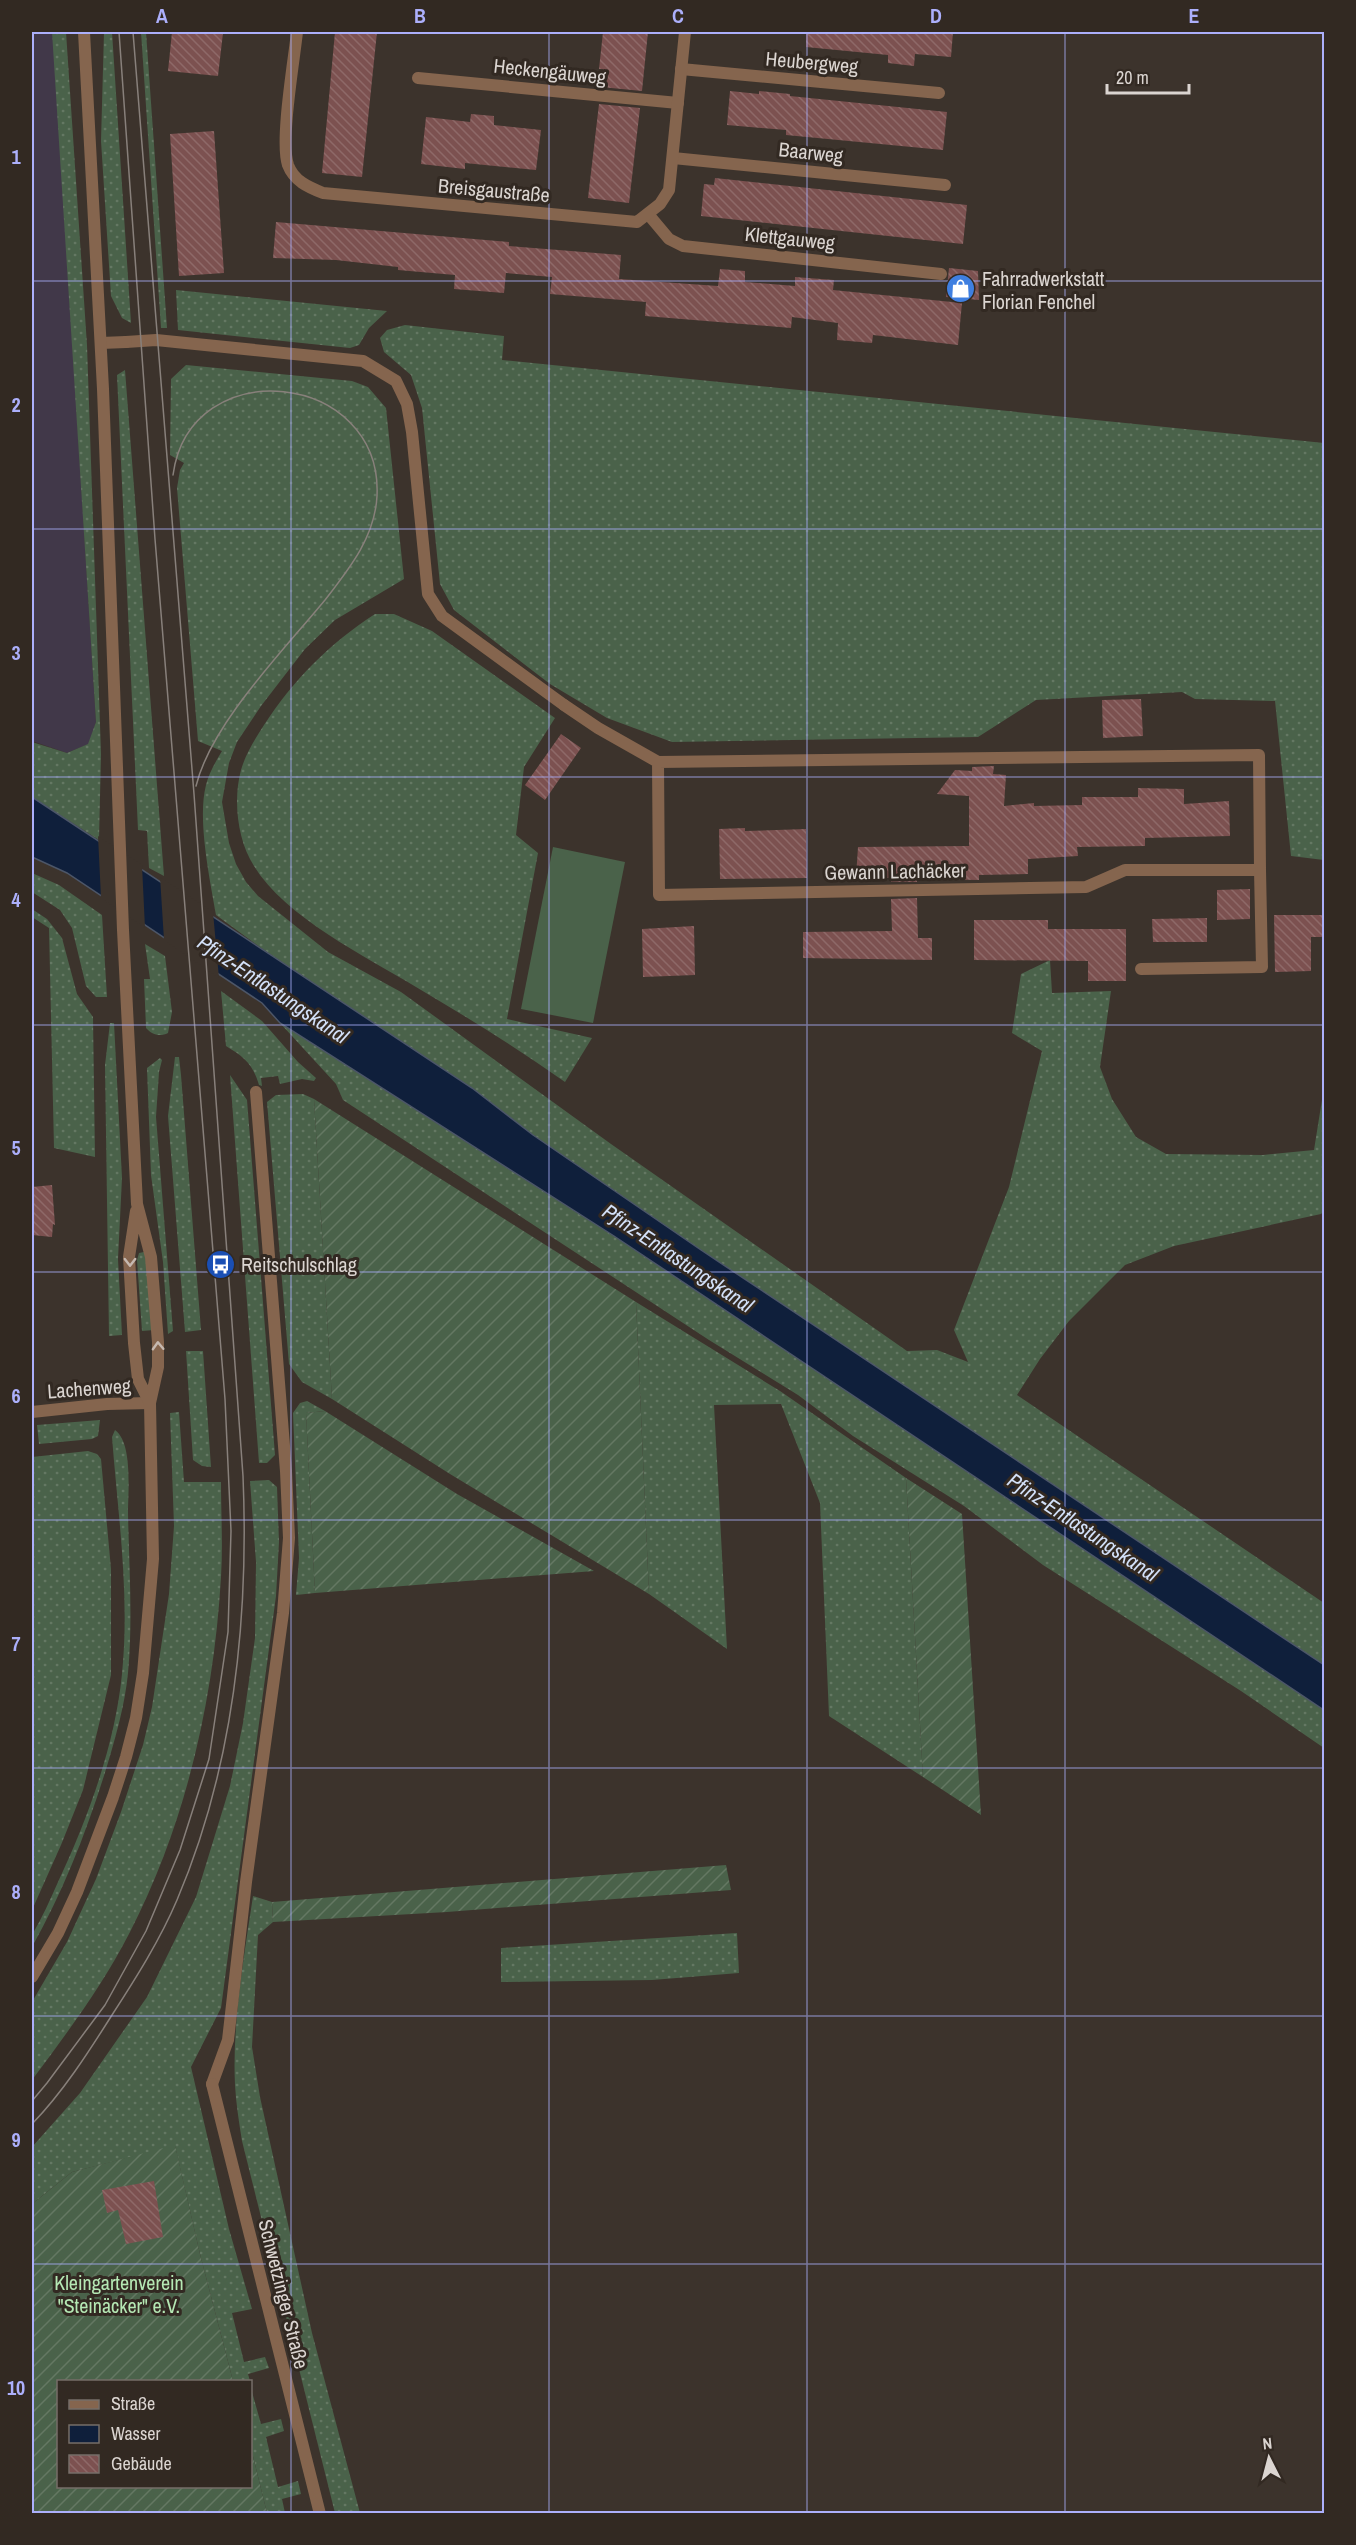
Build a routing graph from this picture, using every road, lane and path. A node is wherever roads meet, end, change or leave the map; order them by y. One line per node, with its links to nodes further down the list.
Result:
1 (84, 32): 12 (street)
2 (297, 32): 10 (street, Breisgaustraße)
3 (685, 32): 4 (street)
4 (681, 69): 6 (street, Heubergweg); 7 (street)
5 (418, 78): 7 (street, Heckengäuweg)
6 (939, 93)
7 (678, 103): 8 (street)
8 (673, 158): 9 (street, Baarweg); 10 (street)
9 (945, 185)
10 (648, 214): 11 (street, Klettgauweg)
11 (941, 274)
12 (101, 343): 13 (street); 17 (street)
13 (658, 762): 14 (street); 14 (street, Gewann Lachäcker)
14 (1260, 870): 15 (street)
15 (1142, 969)
16 (256, 1092): 21 (street, Schwetzinger Straße)
17 (138, 1204): 18 (street, one-way to 17); 18 (street, one-way to 18)
18 (150, 1403): 19 (street, Lachenweg); 20 (street)
19 (32, 1412)
20 (32, 1977)
21 (320, 2514)

